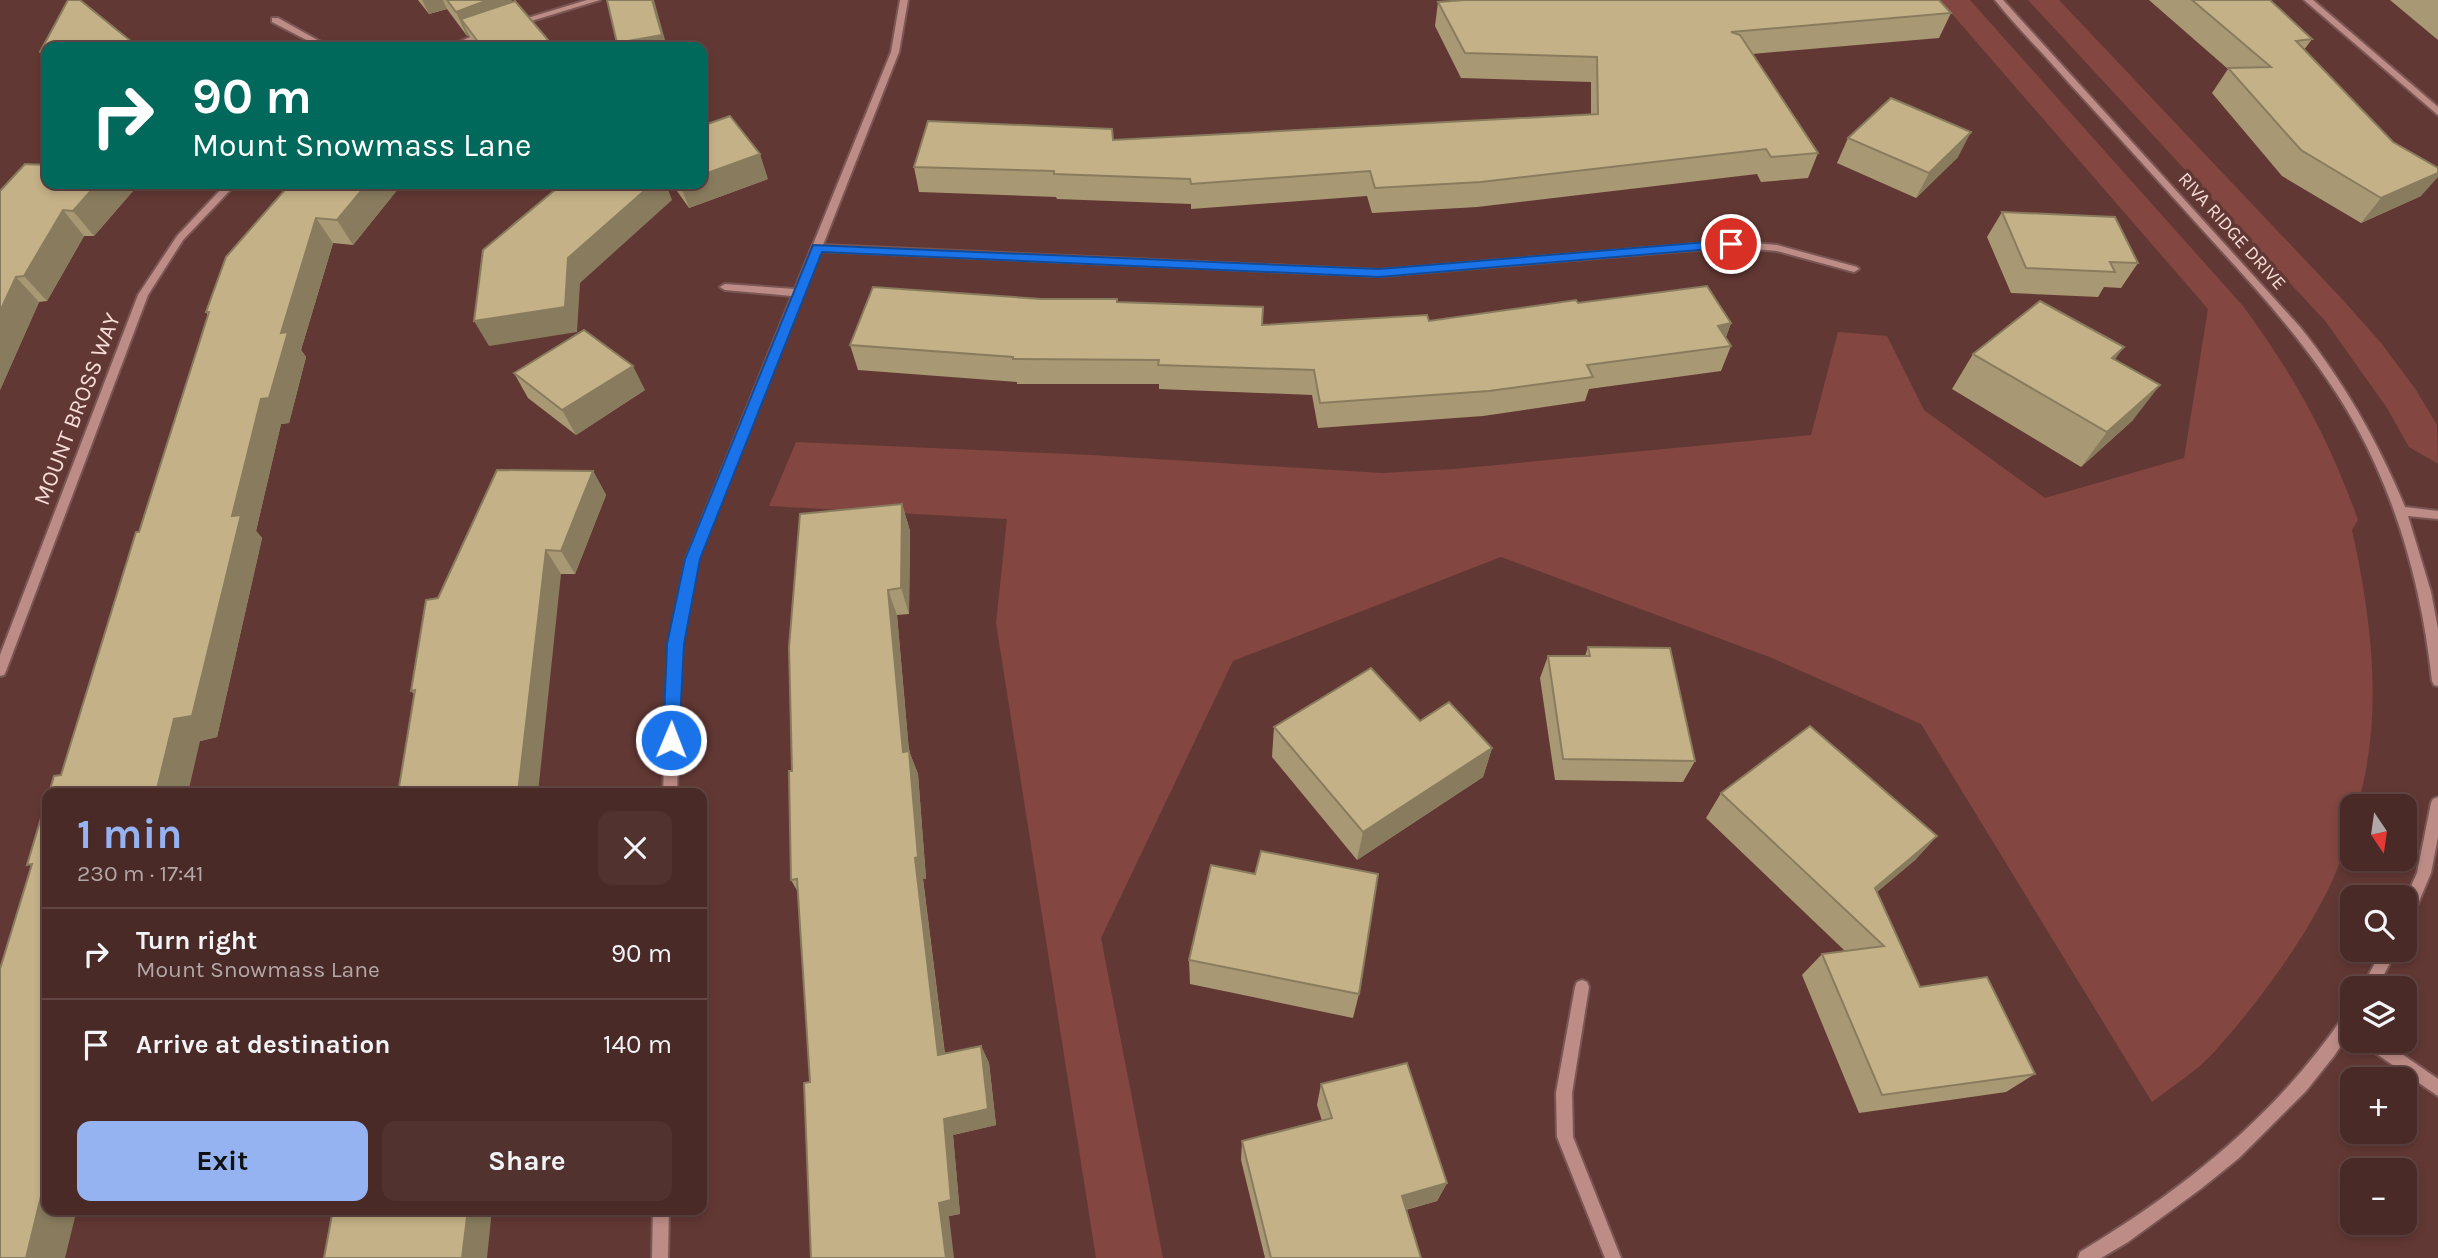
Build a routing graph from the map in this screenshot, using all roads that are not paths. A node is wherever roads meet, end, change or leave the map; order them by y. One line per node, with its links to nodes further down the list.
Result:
1 (596, 0): 6 (street)
2 (904, 0): 12 (street)
3 (1999, 0): 16 (street, RIVA RIDGE DRIVE)
4 (2308, 0): 10 (street)
5 (275, 20): 8 (street)
6 (501, 28)
7 (492, 31): 9 (street)
8 (317, 42)
9 (464, 42)
10 (2438, 112)
11 (226, 189): 18 (street, MOUNT BROSS WAY)
12 (817, 248): 13 (street); 15 (street)
13 (1854, 269)
14 (725, 287): 15 (street)
15 (799, 293): 20 (street)
16 (2402, 512): 17 (street); 19 (street, RIVA RIDGE DRIVE)
17 (2438, 515)
18 (0, 671)
19 (2438, 681)
20 (670, 788)
21 (2438, 803): 22 (street)
22 (2417, 889)
23 (1582, 987): 29 (street)
24 (2340, 1036): 30 (street)
25 (2387, 1053): 26 (street)
26 (2438, 1088)
27 (662, 1215): 28 (street)
28 (660, 1258)
29 (1613, 1258)
30 (2087, 1258)

